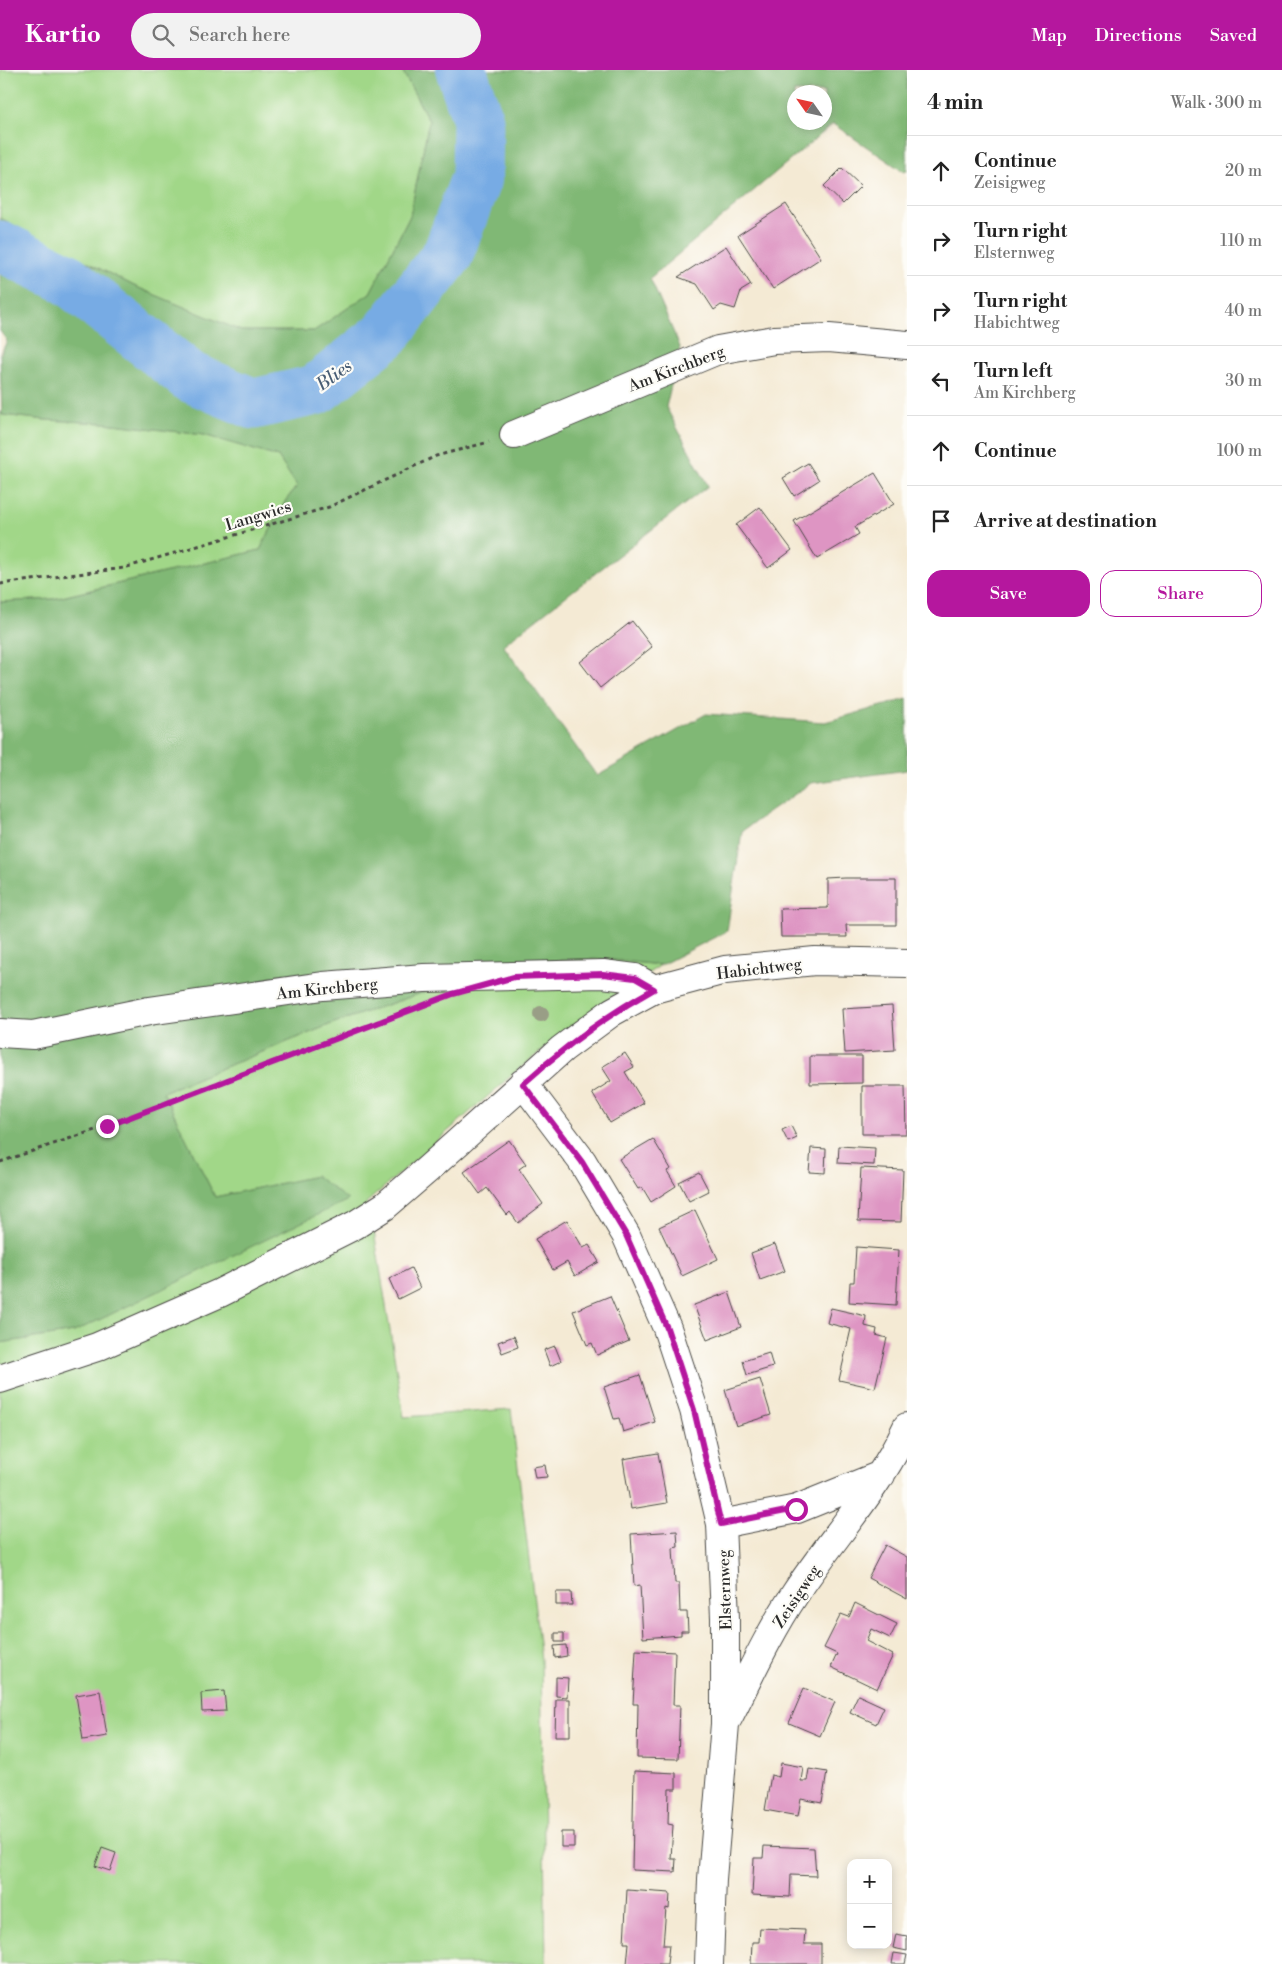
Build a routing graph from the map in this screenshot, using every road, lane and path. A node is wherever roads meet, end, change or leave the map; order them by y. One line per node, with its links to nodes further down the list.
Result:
1 (907, 345): 2 (street, Am Kirchberg)
2 (514, 435): 3 (path, Langwies)
3 (0, 584)
4 (907, 963): 5 (street, Habichtweg)
5 (654, 989): 7 (street, Am Kirchberg); 8 (street, Habichtweg)
6 (417, 1007): 9 (path)
7 (0, 1033)
8 (523, 1084): 10 (street, Habichtweg); 13 (street, Elsternweg)
9 (0, 1162)
10 (0, 1379)
11 (907, 1427): 12 (street, Zeisigweg)
12 (882, 1475): 13 (street); 14 (street, Zeisigweg)
13 (721, 1524): 14 (street, Elsternweg)
14 (725, 1724): 15 (street, Elsternweg)
15 (709, 1964)

